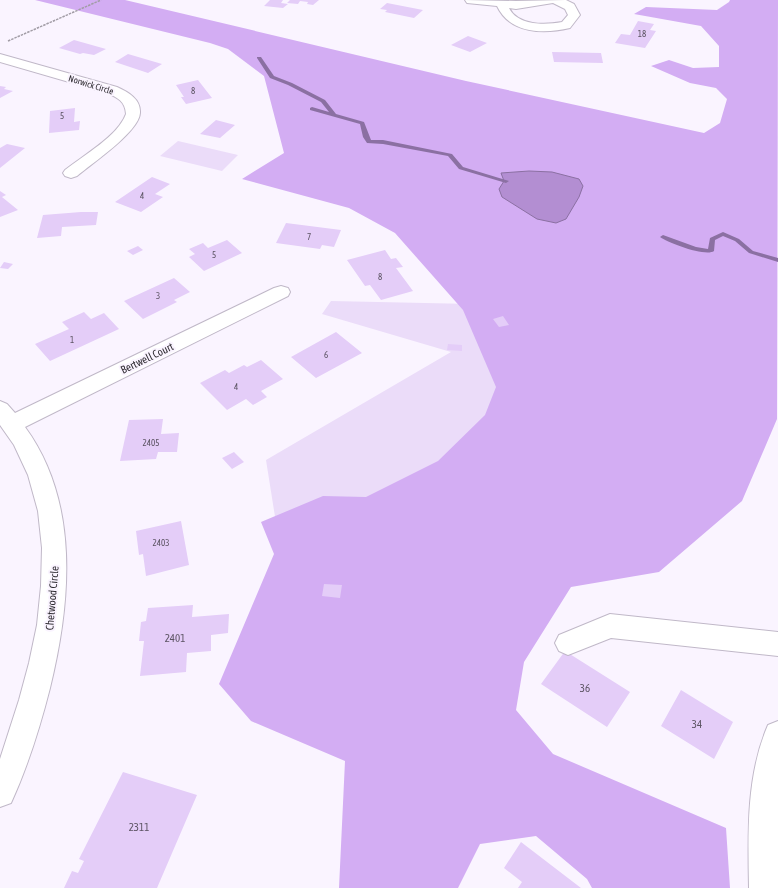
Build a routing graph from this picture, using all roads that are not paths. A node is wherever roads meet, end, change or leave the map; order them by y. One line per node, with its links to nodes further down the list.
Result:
1 (471, 0): 4 (street)
2 (549, 0): 4 (street)
3 (558, 0): 4 (street)
4 (502, 5)
5 (0, 58): 6 (street, Norwick Circle)
6 (71, 173)
7 (281, 292): 8 (street, Bertwell Court)
8 (6, 416): 12 (street, Chetwood Circle)
9 (568, 643): 10 (street)
10 (778, 644)
11 (778, 735): 13 (street)
12 (0, 792)
13 (765, 888)

